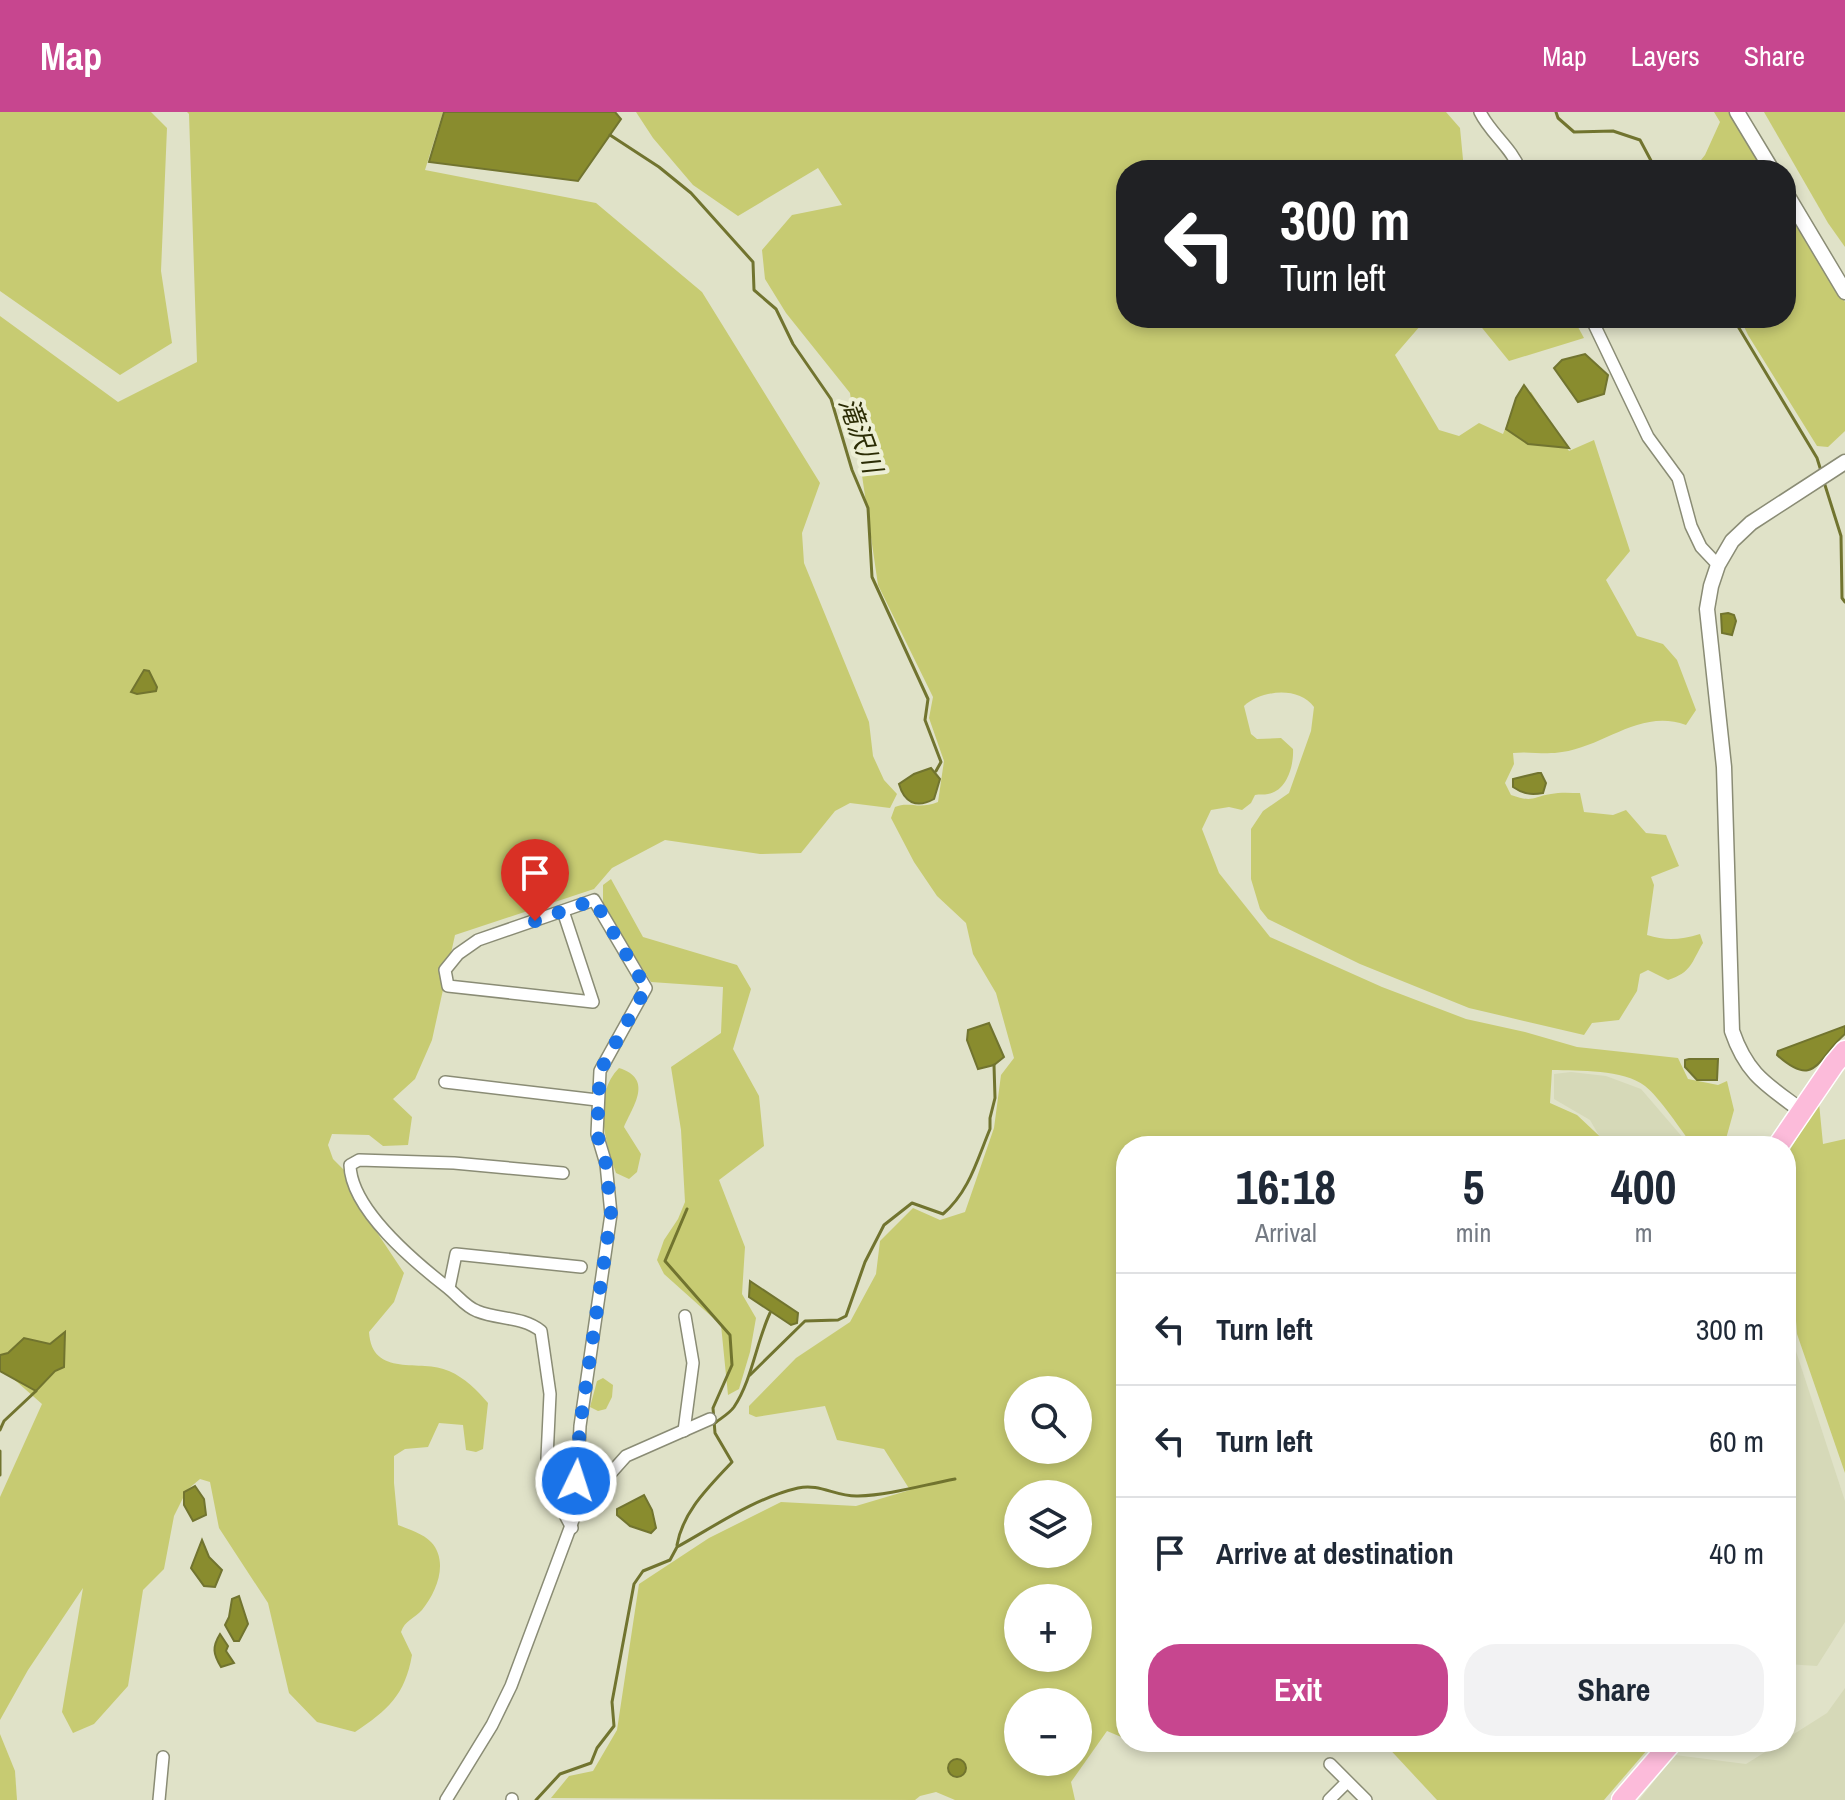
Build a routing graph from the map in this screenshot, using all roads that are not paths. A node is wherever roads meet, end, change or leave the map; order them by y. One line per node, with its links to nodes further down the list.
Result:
1 (1480, 112): 3 (street)
2 (1737, 112): 4 (street)
3 (1516, 160)
4 (1766, 160)
5 (1796, 210): 6 (street)
6 (1845, 292)
7 (1596, 328): 9 (street)
8 (1843, 466): 9 (street)
9 (1718, 565): 14 (street)
10 (563, 911): 10 (street); 13 (street)
11 (1845, 1051): 14 (highway)
12 (445, 1082): 13 (street)
13 (597, 1100): 22 (street)
14 (1802, 1111): 15 (highway)
15 (1785, 1136)
16 (563, 1173): 18 (street)
17 (581, 1267): 18 (street)
18 (449, 1288): 23 (street)
19 (685, 1316): 21 (street)
20 (710, 1419): 21 (street)
21 (684, 1431): 22 (street)
22 (576, 1512): 23 (street)
23 (572, 1528): 29 (street)
24 (1663, 1752): 32 (highway)
25 (163, 1757): 28 (street)
26 (1330, 1764): 27 (street)
27 (1347, 1782): 30 (street); 31 (street)
28 (159, 1800)
29 (446, 1800)
30 (1329, 1800)
31 (1366, 1800)
32 (1622, 1800)

